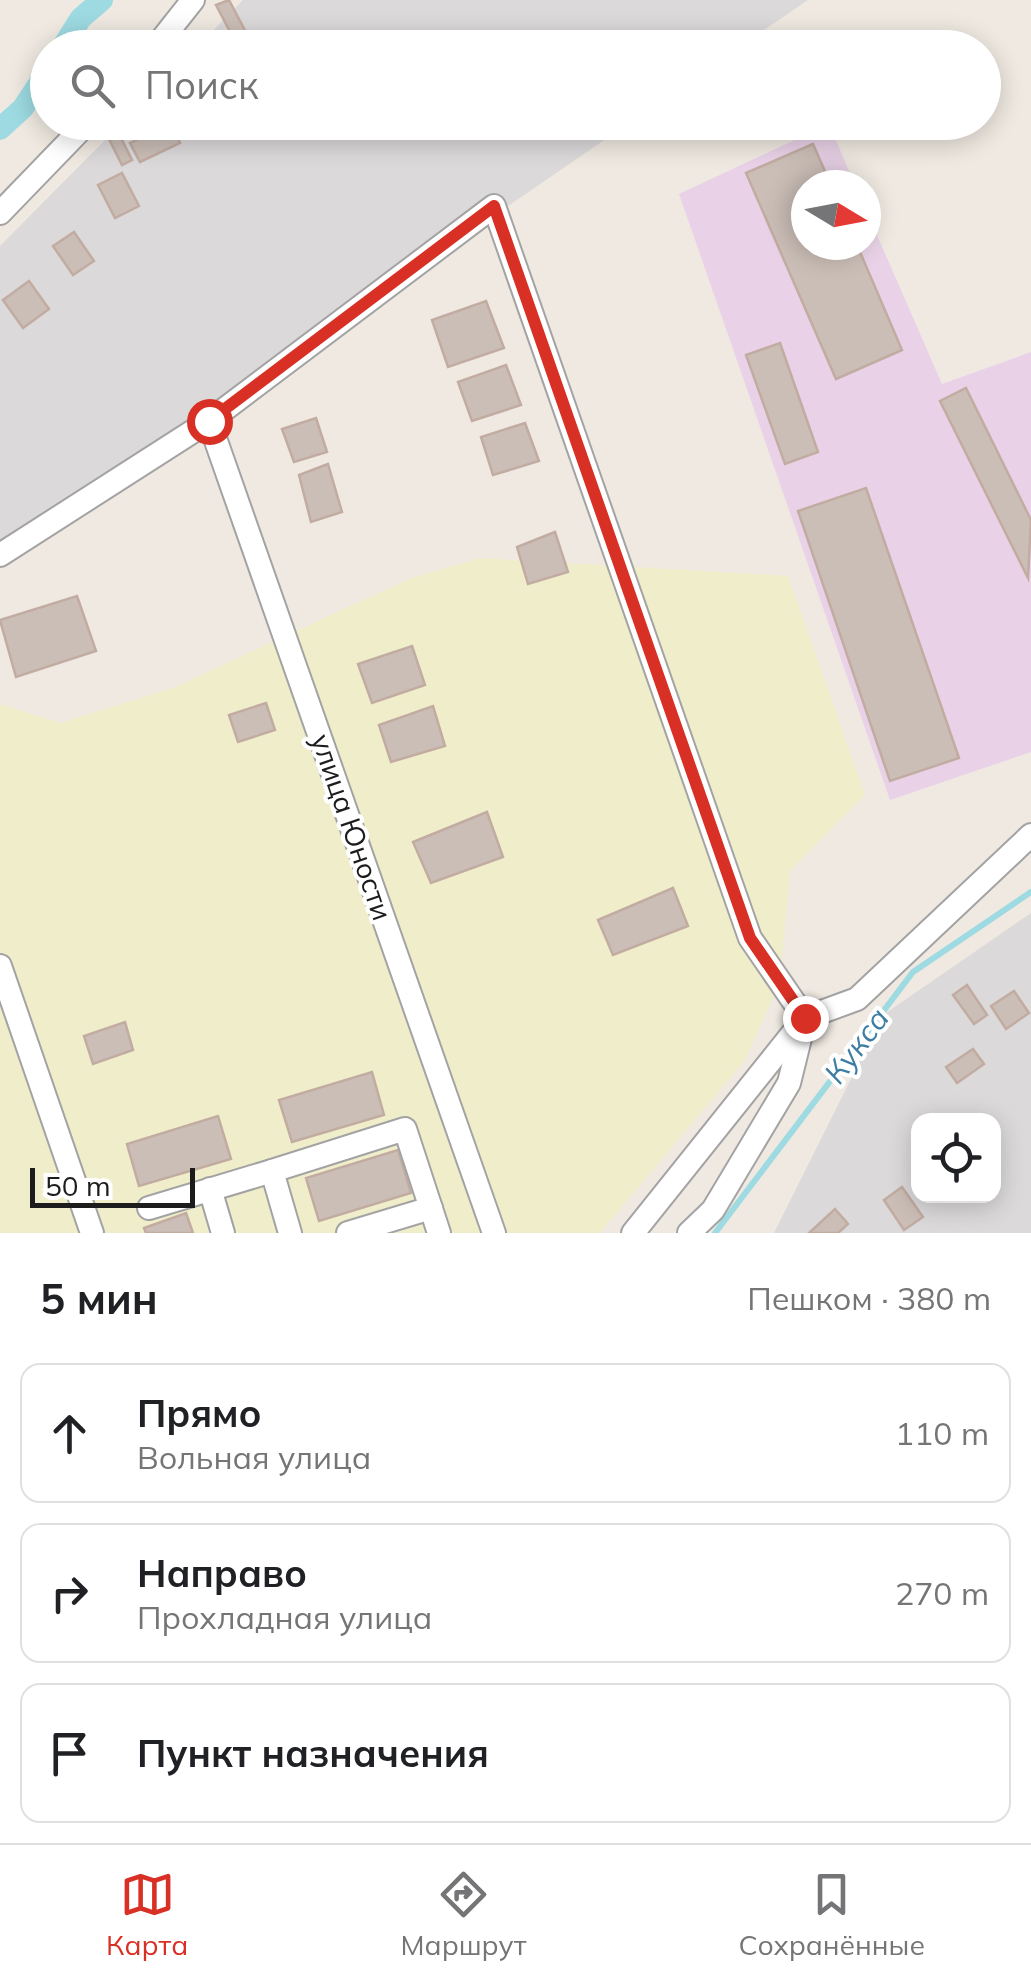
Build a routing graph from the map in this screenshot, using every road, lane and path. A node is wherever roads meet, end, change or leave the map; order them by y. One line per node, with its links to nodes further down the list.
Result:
1 (193, 0): 2 (street)
2 (169, 30)
3 (71, 140): 4 (street)
4 (0, 213)
5 (209, 421): 6 (street); 9 (street); 19 (street, улица Юности)
6 (0, 555)
7 (1031, 834): 9 (street)
8 (0, 966): 14 (street)
9 (805, 1018): 20 (street); 21 (street)
10 (272, 1170): 11 (street); 13 (street); 16 (street)
11 (210, 1190): 12 (street); 15 (street)
12 (149, 1208)
13 (431, 1208): 17 (street); 18 (street)
14 (92, 1233)
15 (222, 1233)
16 (290, 1233)
17 (348, 1233)
18 (439, 1233)
19 (494, 1233)
20 (633, 1233)
21 (689, 1233)

